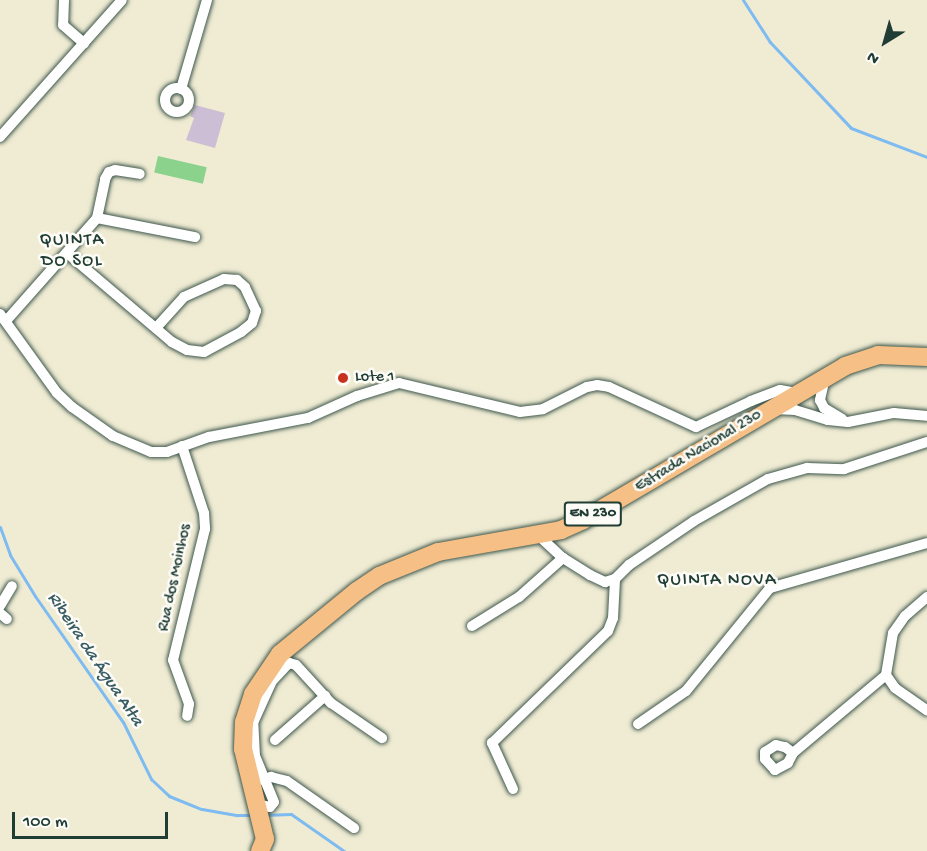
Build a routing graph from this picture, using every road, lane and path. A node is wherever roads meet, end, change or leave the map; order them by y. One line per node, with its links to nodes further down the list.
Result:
1 (64, 0): 4 (street)
2 (122, 0): 4 (street)
3 (207, 0): 5 (street)
4 (84, 43): 6 (street)
5 (181, 89)
6 (0, 137)
7 (140, 174): 8 (street)
8 (97, 218): 9 (street); 10 (street)
9 (195, 237)
10 (67, 253): 11 (street); 12 (street)
11 (3, 318): 20 (street)
12 (156, 327): 12 (street)
13 (927, 357): 14 (main road, Estrada Nacional 230 / EN 230)
14 (808, 391): 15 (main road, Estrada Nacional 230 / EN 230); 16 (street); 18 (street); 20 (street)
15 (772, 409): 16 (street); 21 (main road, Estrada Nacional 230 / EN 230)
16 (815, 416): 18 (street)
17 (927, 416): 18 (street)
18 (848, 422)
19 (927, 442): 24 (street)
20 (182, 446): 32 (street, Rua dos Moinhos)
21 (538, 535): 23 (street); 39 (main road, Estrada Nacional 230 / EN 230)
22 (927, 543): 33 (street)
23 (563, 558): 24 (street); 28 (street)
24 (615, 579): 38 (street)
25 (12, 586): 27 (street)
26 (927, 597): 29 (street)
27 (0, 606)
28 (472, 626)
29 (886, 675): 31 (street); 36 (street)
30 (325, 696): 34 (street); 35 (street); 37 (street)
31 (927, 710)
32 (187, 716)
33 (638, 724)
34 (382, 738)
35 (275, 740)
36 (793, 753)
37 (263, 780): 39 (street); 40 (street)
38 (513, 789)
39 (259, 811): 41 (main road, Estrada Nacional 230 / EN 230)
40 (354, 828)
41 (260, 851)

